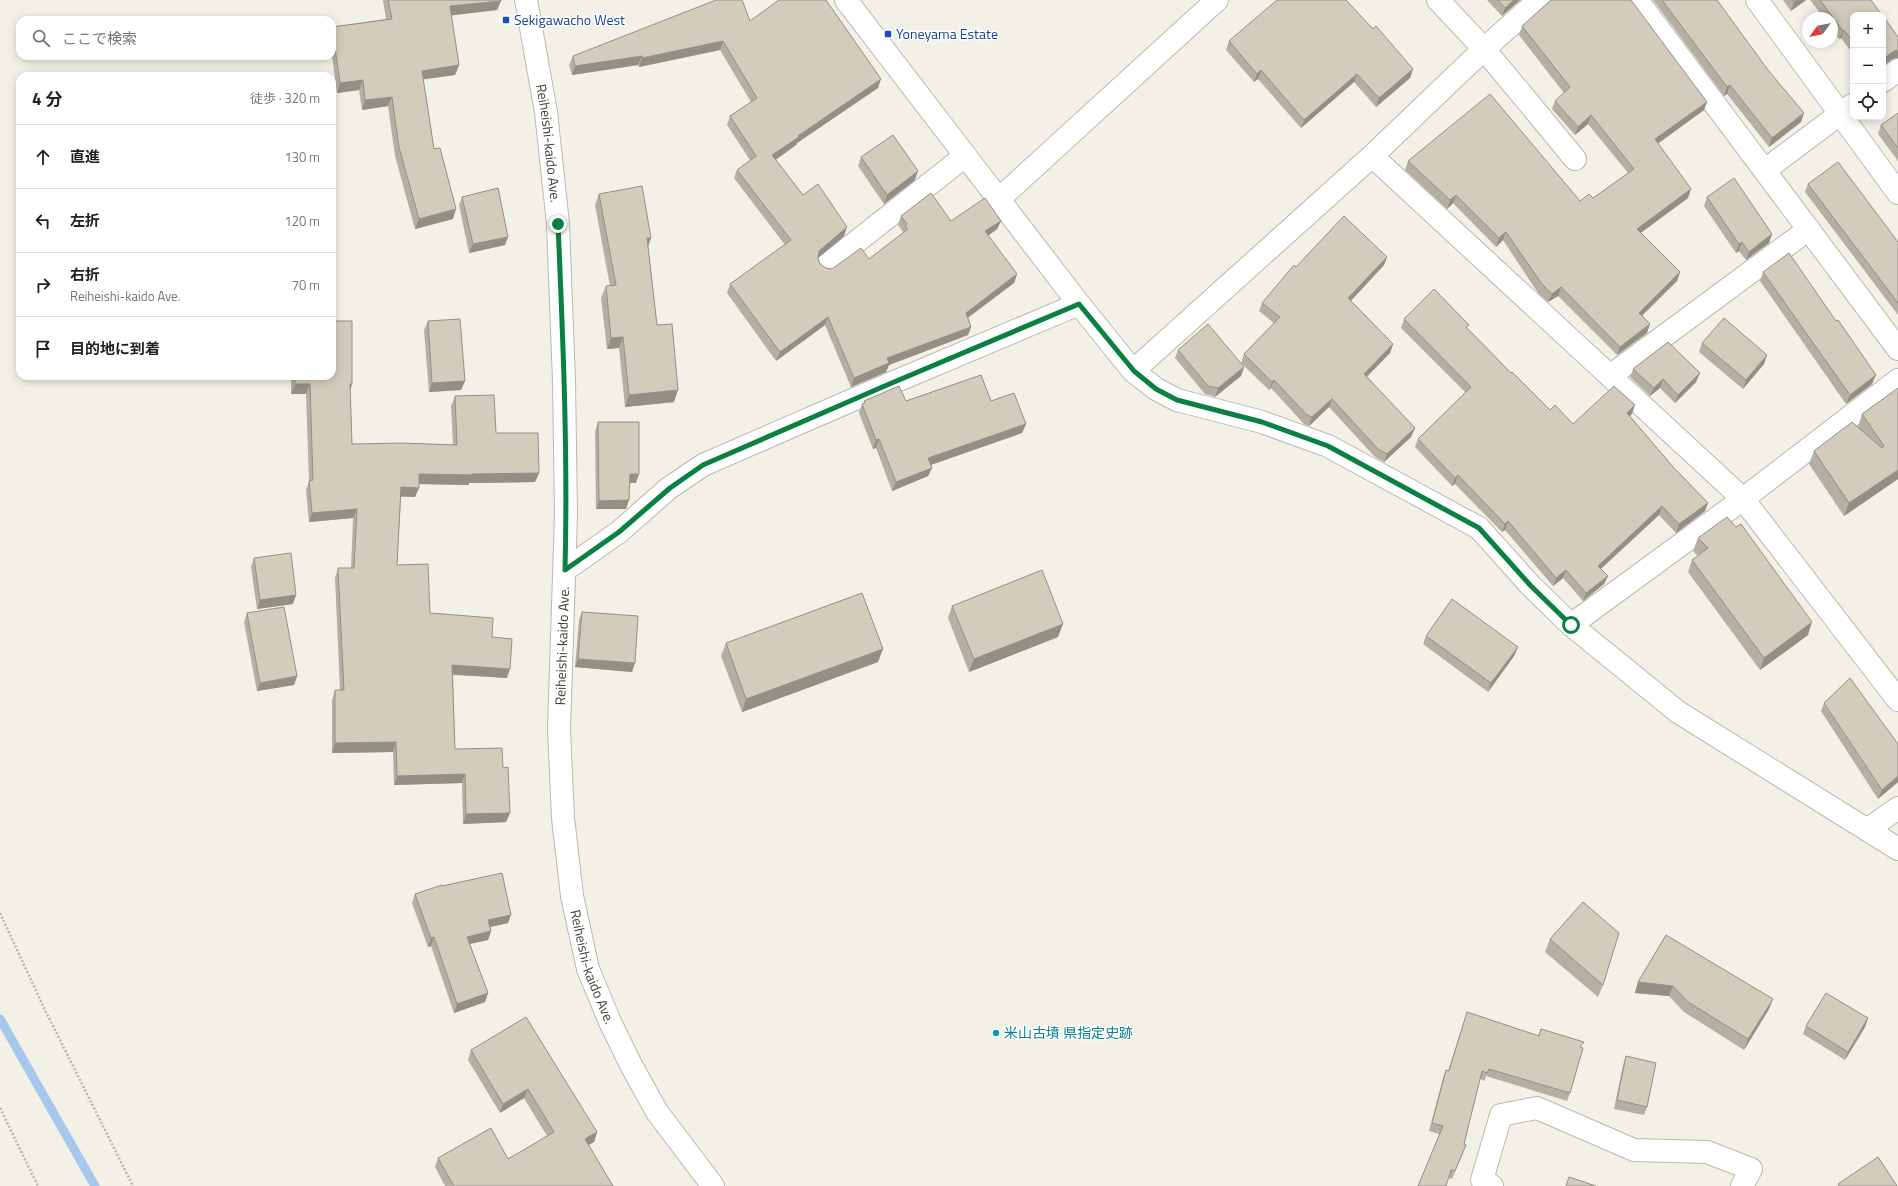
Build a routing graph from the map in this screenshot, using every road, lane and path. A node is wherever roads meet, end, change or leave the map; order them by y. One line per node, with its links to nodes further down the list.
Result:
1 (526, 0): 26 (street, Reiheishi-kaido Ave.)
2 (846, 0): 12 (street)
3 (1217, 0): 17 (street)
4 (1438, 0): 8 (street)
5 (1539, 0): 8 (street)
6 (1637, 0): 15 (street)
7 (1757, 0): 11 (street)
8 (1484, 49): 13 (street); 14 (street)
9 (1898, 70): 10 (street)
10 (1886, 79)
11 (1847, 109): 15 (street); 16 (street)
12 (965, 156): 17 (street); 19 (street)
13 (1372, 156): 22 (street); 23 (street)
14 (1575, 159)
15 (1765, 170): 18 (street)
16 (1898, 193)
17 (999, 199): 20 (street)
18 (1809, 229): 21 (street); 23 (street)
19 (827, 265)
20 (1079, 304): 22 (street); 26 (street)
21 (1898, 349)
22 (1134, 371): 27 (street)
23 (1610, 376): 25 (street)
24 (1898, 380): 25 (street)
25 (1743, 499): 27 (street); 28 (street)
26 (565, 570): 36 (street, Reiheishi-kaido Ave.)
27 (1571, 625): 30 (street)
28 (1898, 700)
29 (1898, 808): 30 (street)
30 (1867, 830): 31 (street)
31 (1898, 849)
32 (0, 913): 35 (path)
33 (0, 1108): 34 (path)
34 (38, 1186)
35 (133, 1186)
36 (713, 1186)
37 (1492, 1186): 38 (street)
38 (1742, 1186)

